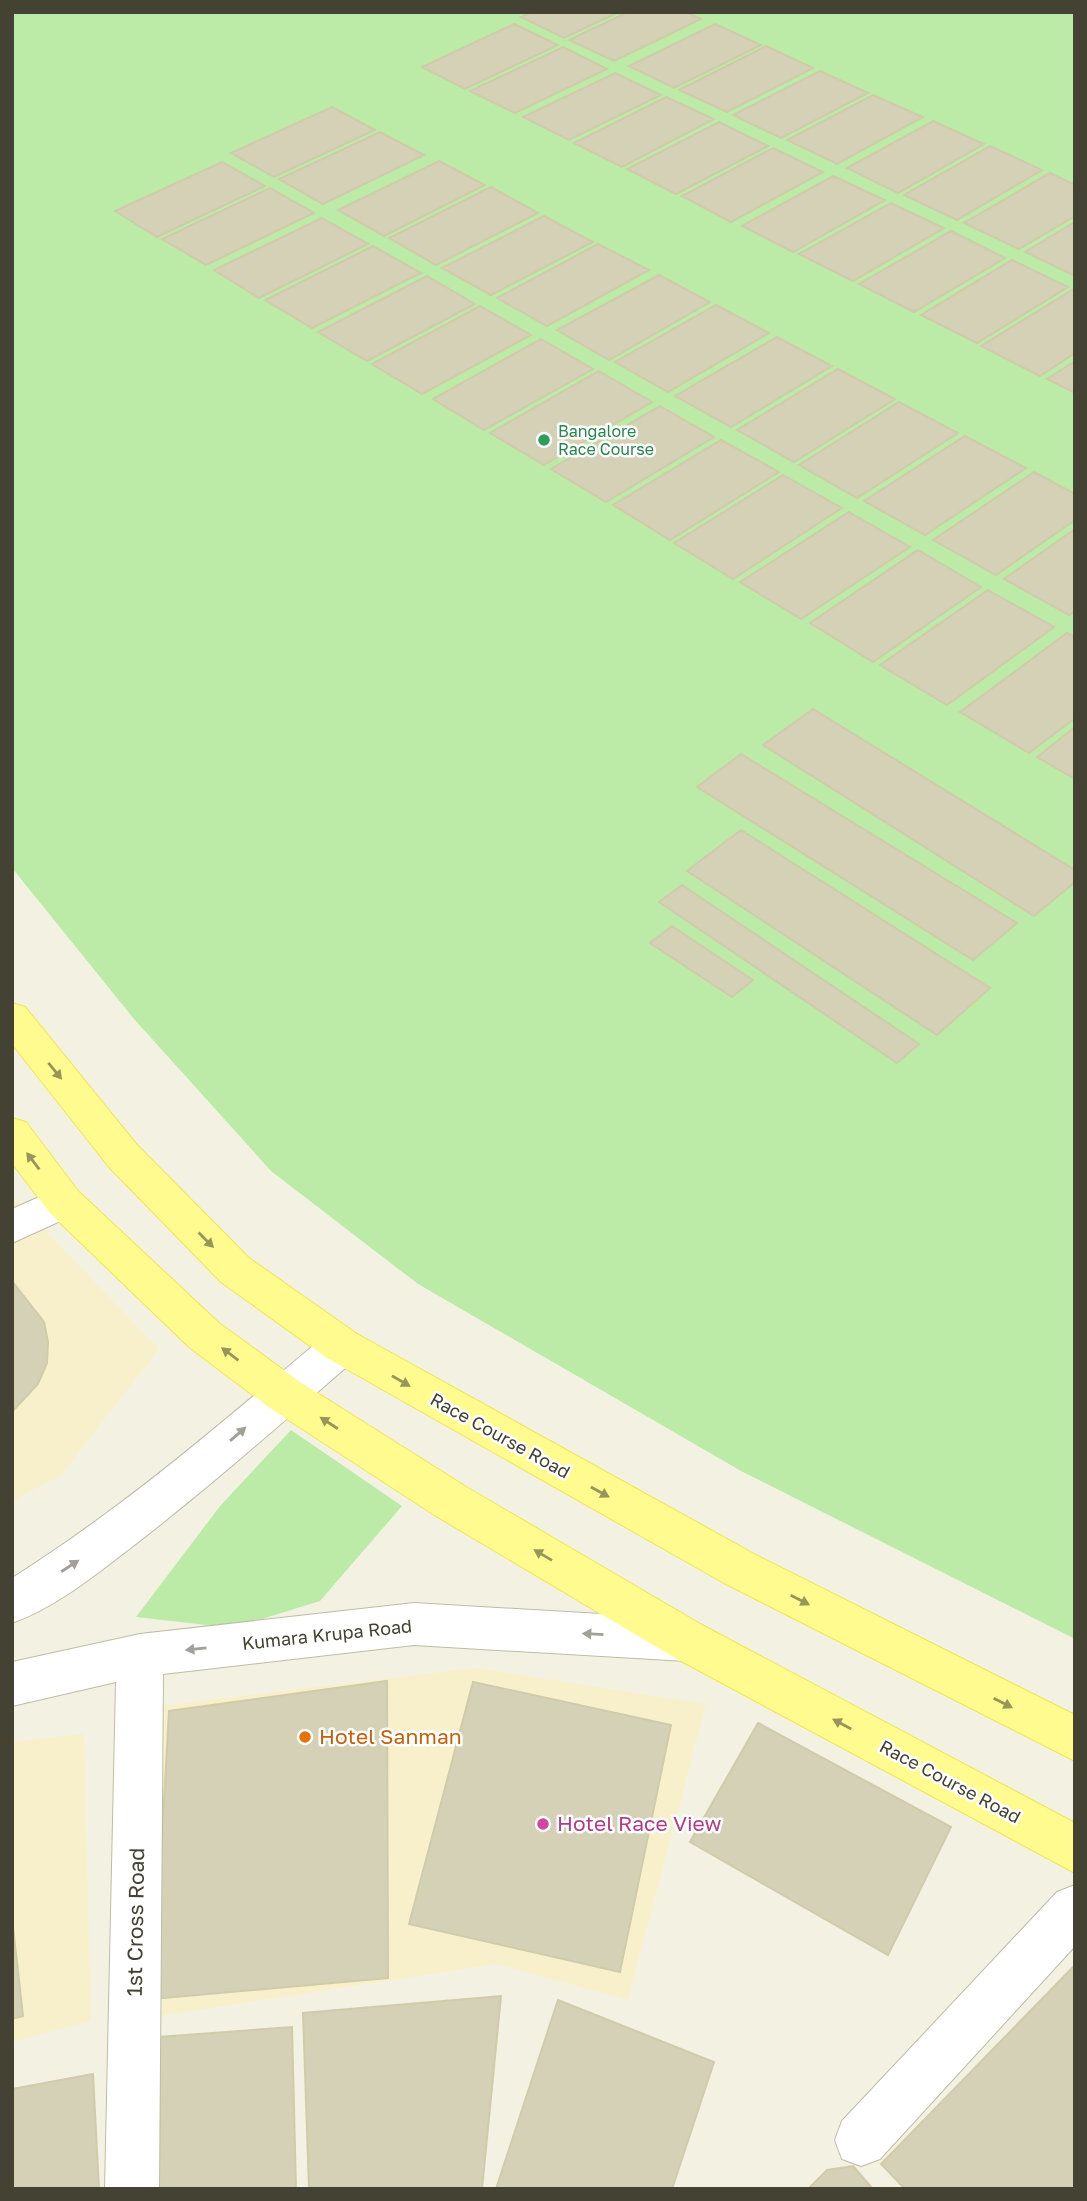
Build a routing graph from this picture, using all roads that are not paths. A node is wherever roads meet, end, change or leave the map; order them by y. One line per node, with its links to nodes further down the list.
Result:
1 (12, 1017): 5 (main road, Race Course Road, one-way to 5)
2 (12, 1133): 3 (main road, Race Course Road, one-way to 2)
3 (64, 1202): 4 (street); 6 (main road, Race Course Road, one-way to 3)
4 (12, 1227)
5 (342, 1346): 6 (street); 11 (main road, Race Course Road, one-way to 11)
6 (285, 1395): 7 (street, one-way to 6); 8 (main road, Race Course Road, one-way to 6)
7 (12, 1603)
8 (686, 1640): 9 (street, Kumara Krupa Road, one-way to 9); 12 (main road, Race Course Road, one-way to 8)
9 (140, 1656): 10 (street, Kumara Krupa Road); 15 (street, 1st Cross Road)
10 (12, 1685)
11 (1075, 1739)
12 (1075, 1849)
13 (1075, 1909): 14 (street)
14 (861, 2140)
15 (132, 2189)

